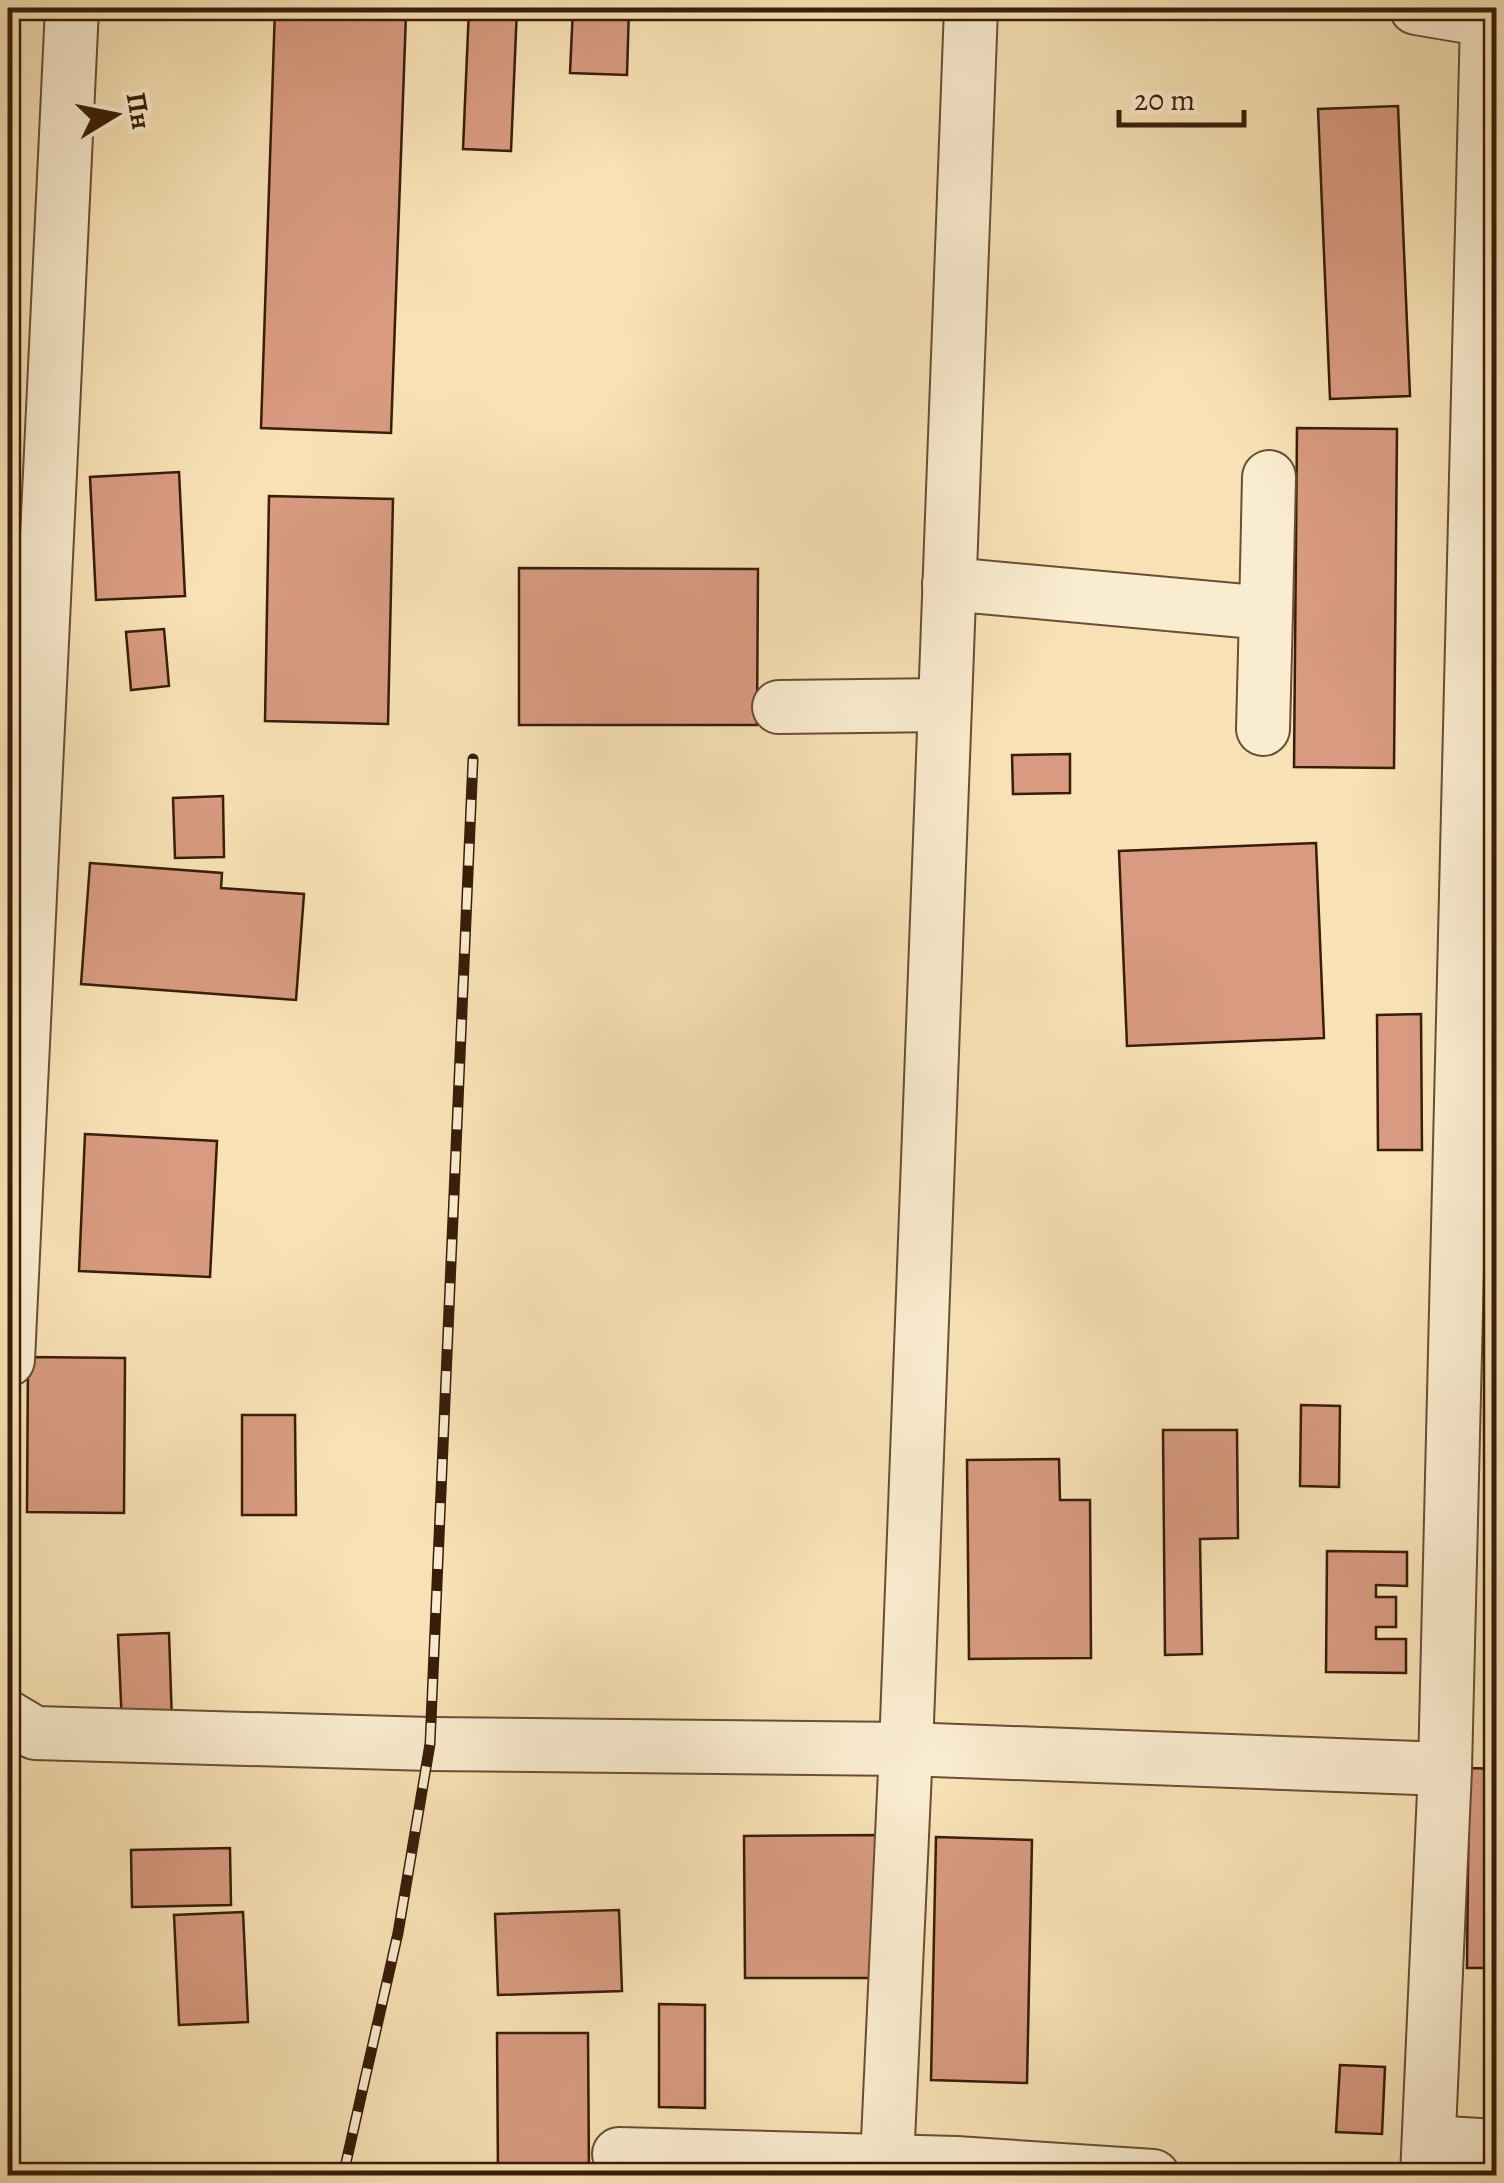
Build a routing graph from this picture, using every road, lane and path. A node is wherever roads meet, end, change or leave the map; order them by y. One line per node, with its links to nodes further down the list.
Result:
1 (72, 8): 11 (lane)
2 (972, 8): 6 (lane)
3 (1416, 8): 4 (lane)
4 (1492, 21): 14 (lane)
5 (1269, 477): 7 (lane)
6 (949, 584): 7 (lane); 8 (lane)
7 (1266, 614): 10 (lane)
8 (944, 705): 9 (lane); 13 (lane)
9 (779, 707)
10 (1264, 728)
11 (8, 1360)
12 (8, 1717): 13 (lane)
13 (906, 1749): 14 (lane); 18 (lane)
14 (1445, 1769): 17 (lane)
15 (1496, 2146): 17 (lane)
16 (619, 2154): 18 (lane)
17 (1428, 2159)
18 (887, 2162): 19 (lane)
19 (956, 2169): 20 (lane)
20 (1152, 2176)

